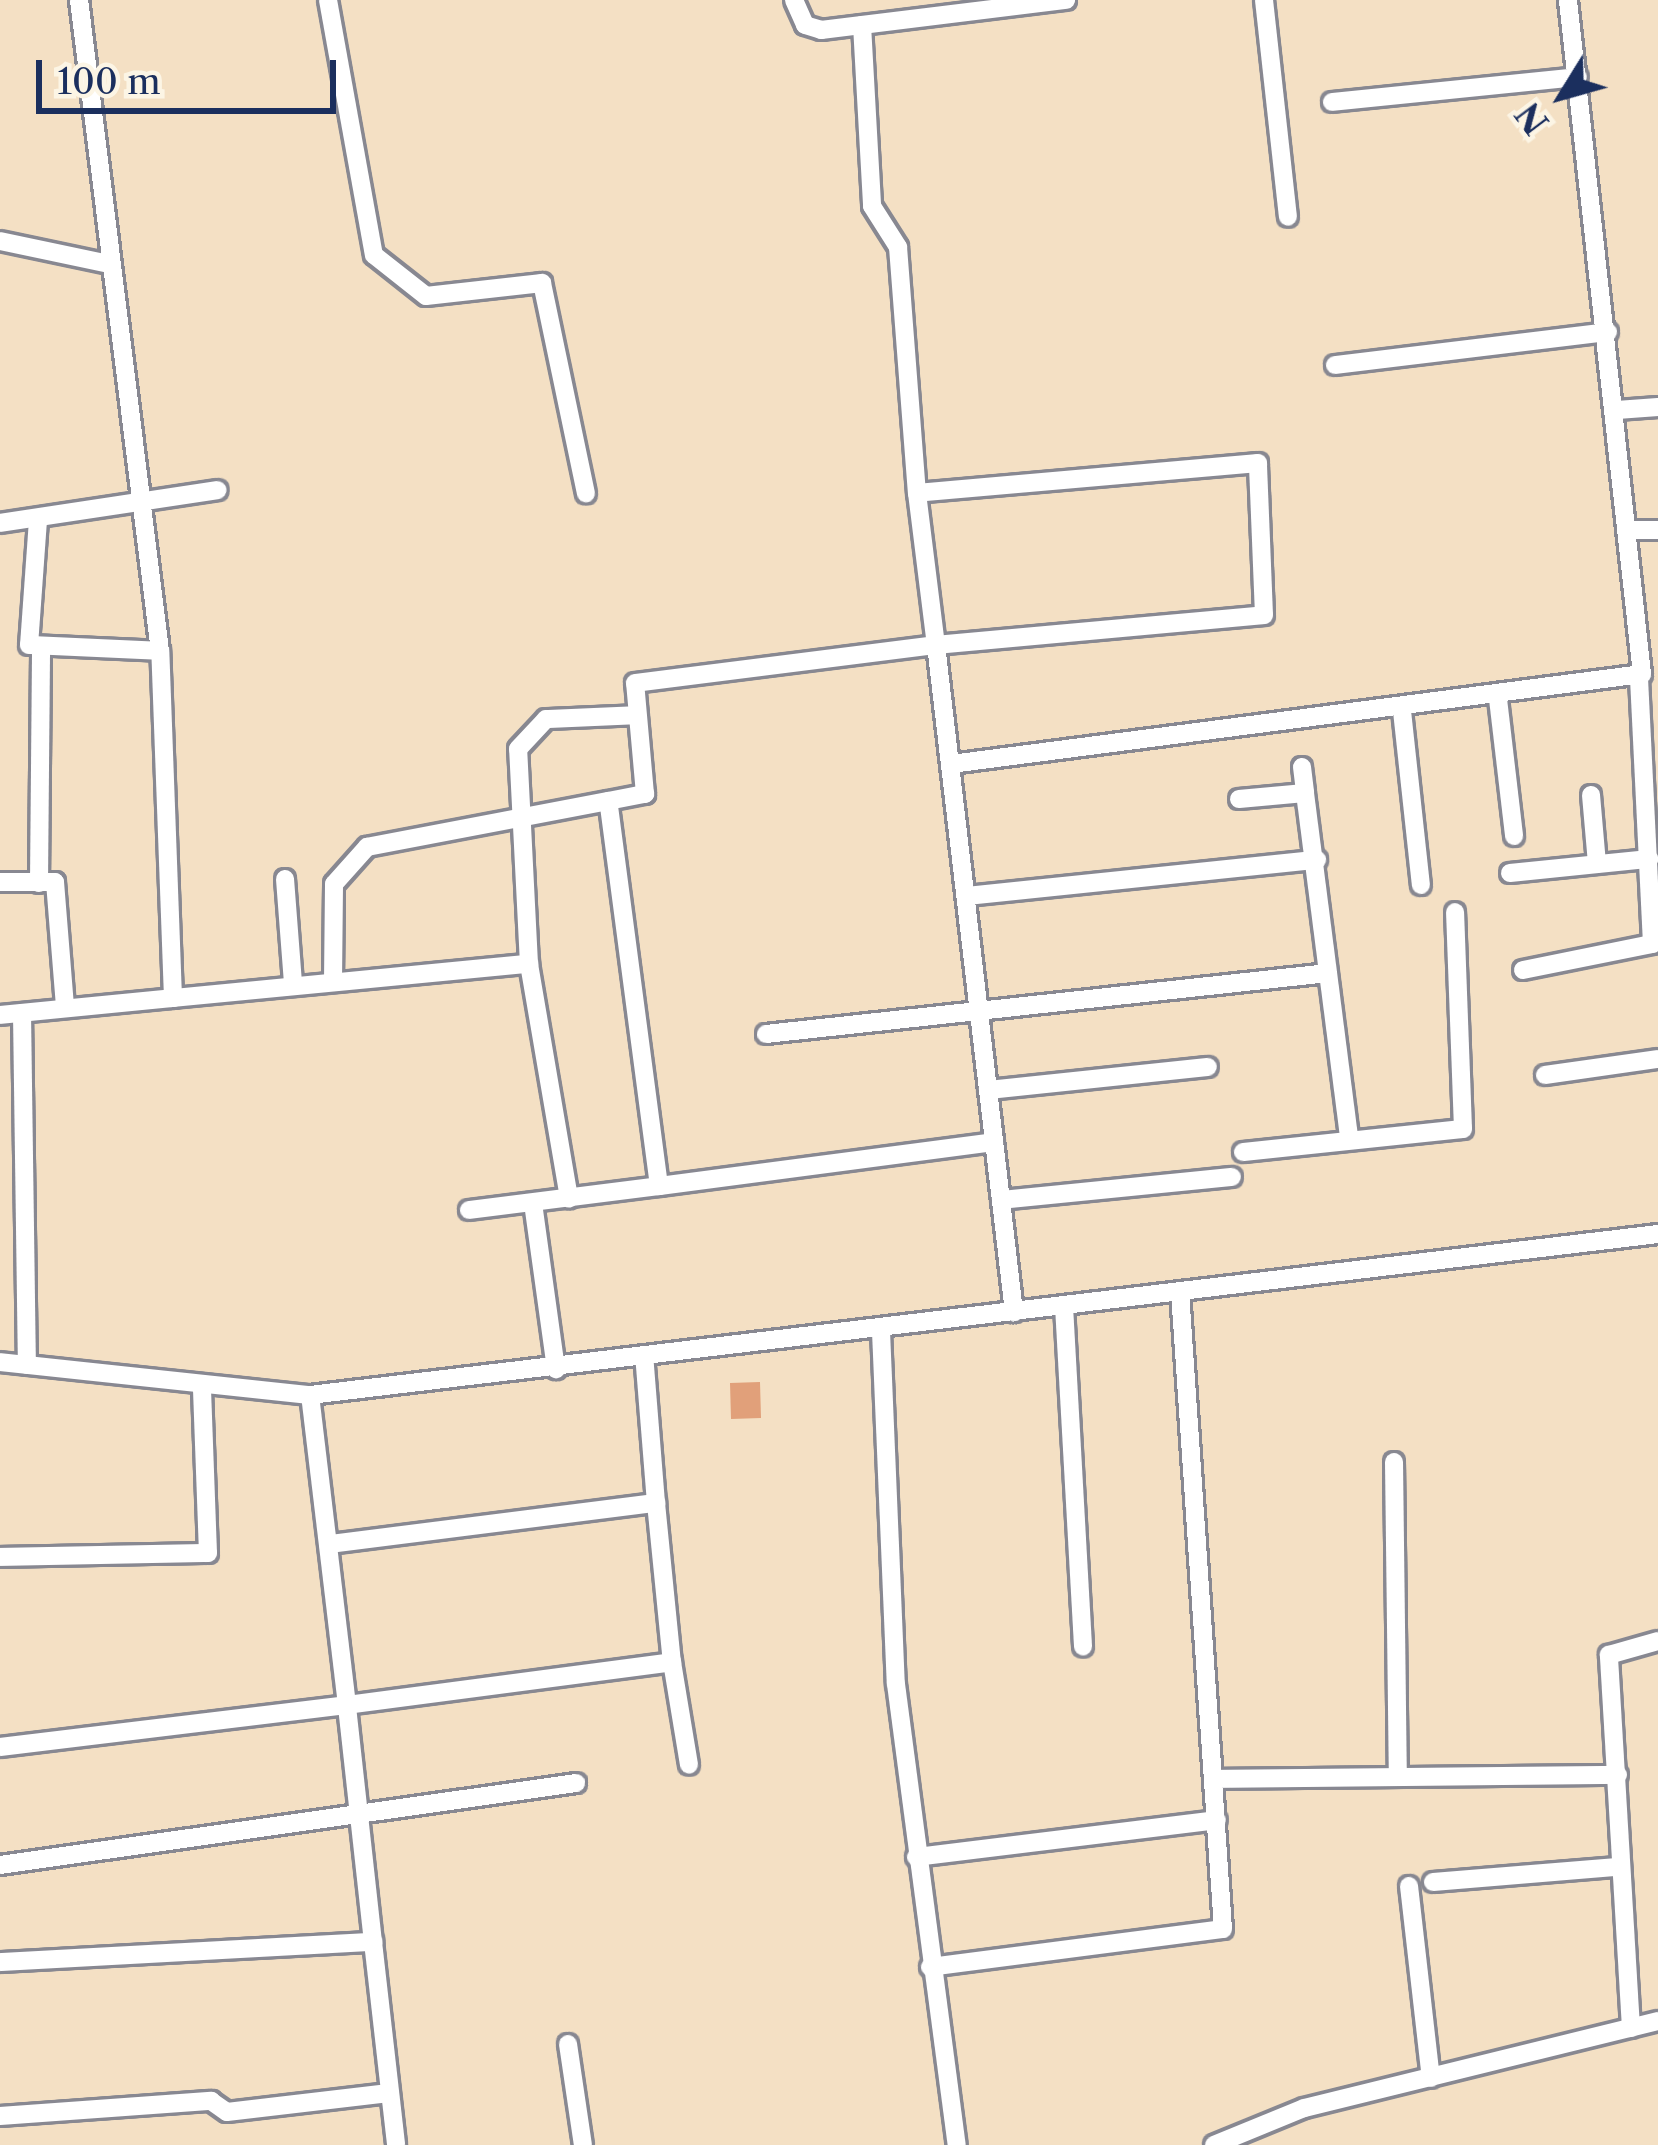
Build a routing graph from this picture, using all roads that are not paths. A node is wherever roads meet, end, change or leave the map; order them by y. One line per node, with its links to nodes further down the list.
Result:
1 (79, 0): 12 (street)
2 (328, 0): 18 (street)
3 (794, 0): 7 (street)
4 (1066, 0): 7 (street)
5 (1264, 0): 10 (street)
6 (1568, 0): 8 (street)
7 (862, 25): 19 (street)
8 (1578, 77): 9 (street); 13 (street)
9 (1333, 102)
10 (1288, 218)
11 (0, 241): 12 (street)
12 (109, 264): 20 (street)
13 (1609, 332): 14 (street); 16 (street)
14 (1335, 365)
15 (1658, 406): 16 (street)
16 (1618, 410): 23 (street)
17 (218, 490): 20 (street)
18 (586, 493)
19 (917, 494): 25 (street); 25 (street)
20 (141, 506): 21 (street); 27 (street)
21 (38, 520): 22 (street); 26 (street)
22 (0, 523)
23 (1631, 530): 24 (street); 28 (street)
24 (1658, 530)
25 (936, 645): 31 (street); 32 (street)
26 (41, 646): 27 (street); 46 (street)
27 (160, 651): 55 (street)
28 (1639, 677): 29 (street); 40 (street)
29 (1498, 699): 30 (street); 39 (street)
30 (1402, 711): 32 (street); 47 (street)
31 (637, 716): 37 (street); 38 (street)
32 (951, 764): 48 (street)
33 (1303, 767): 34 (street)
34 (1305, 793): 36 (street); 41 (street)
35 (1591, 795): 42 (street)
36 (1239, 799)
37 (608, 801): 38 (street); 69 (street)
38 (517, 818): 50 (street); 53 (street)
39 (1514, 836)
40 (1649, 859): 42 (street); 51 (street)
41 (1317, 860): 48 (street); 52 (street)
42 (1597, 864): 43 (street)
43 (1510, 873)
44 (285, 879): 54 (street)
45 (0, 882): 46 (street)
46 (39, 883): 57 (street)
47 (1421, 885)
48 (966, 896): 56 (street)
49 (1455, 912): 65 (street)
50 (529, 964): 53 (street); 70 (street)
51 (1523, 970)
52 (1328, 973): 56 (street); 65 (street)
53 (334, 981): 54 (street)
54 (293, 983): 55 (street)
55 (173, 998): 57 (street)
56 (978, 1005): 60 (street); 64 (street)
57 (64, 1007): 58 (street)
58 (22, 1013): 59 (street); 81 (street)
59 (0, 1015)
60 (766, 1034)
61 (1658, 1059): 63 (street)
62 (1208, 1067): 64 (street)
63 (1545, 1075)
64 (988, 1090): 66 (street)
65 (1349, 1138): 67 (street)
66 (994, 1142): 69 (street); 71 (street)
67 (1243, 1152)
68 (1232, 1177): 71 (street)
69 (658, 1186): 70 (street)
70 (568, 1199): 72 (street)
71 (1001, 1200): 77 (street)
72 (533, 1203): 73 (street); 82 (street)
73 (469, 1210)
74 (1658, 1234): 75 (street)
75 (1180, 1291): 76 (street); 97 (street)
76 (1064, 1306): 77 (street); 90 (street)
77 (1014, 1312): 78 (street)
78 (881, 1330): 79 (street); 101 (street)
79 (644, 1355): 82 (street); 86 (street)
80 (0, 1362): 81 (street)
81 (27, 1365): 83 (street)
82 (556, 1369): 84 (street)
83 (202, 1386): 84 (street); 88 (street)
84 (310, 1395): 87 (street)
85 (1394, 1462): 95 (street)
86 (656, 1502): 87 (street); 91 (street)
87 (330, 1544): 92 (street)
88 (0, 1557)
89 (1658, 1642): 96 (street)
90 (1083, 1646)
91 (672, 1662): 92 (street); 94 (street)
92 (347, 1705): 93 (street); 100 (street)
93 (0, 1747)
94 (689, 1765)
95 (1398, 1774): 96 (street); 97 (street)
96 (1618, 1774): 103 (street)
97 (1215, 1779): 99 (street)
98 (576, 1784): 100 (street)
99 (1217, 1820): 101 (street); 108 (street)
100 (358, 1821): 102 (street); 106 (street)
101 (916, 1857): 108 (street)
102 (0, 1864)
103 (1614, 1868): 104 (street); 110 (street)
104 (1433, 1882)
105 (1409, 1886): 112 (street)
106 (373, 1942): 107 (street); 113 (street)
107 (0, 1962)
108 (930, 1967): 118 (street)
109 (1658, 2021): 110 (street)
110 (1631, 2028): 112 (street)
111 (568, 2044): 117 (street)
112 (1430, 2078): 115 (street)
113 (389, 2093): 114 (street); 116 (street)
114 (0, 2116)
115 (1224, 2144)
116 (396, 2145)
117 (583, 2145)
118 (957, 2145)

